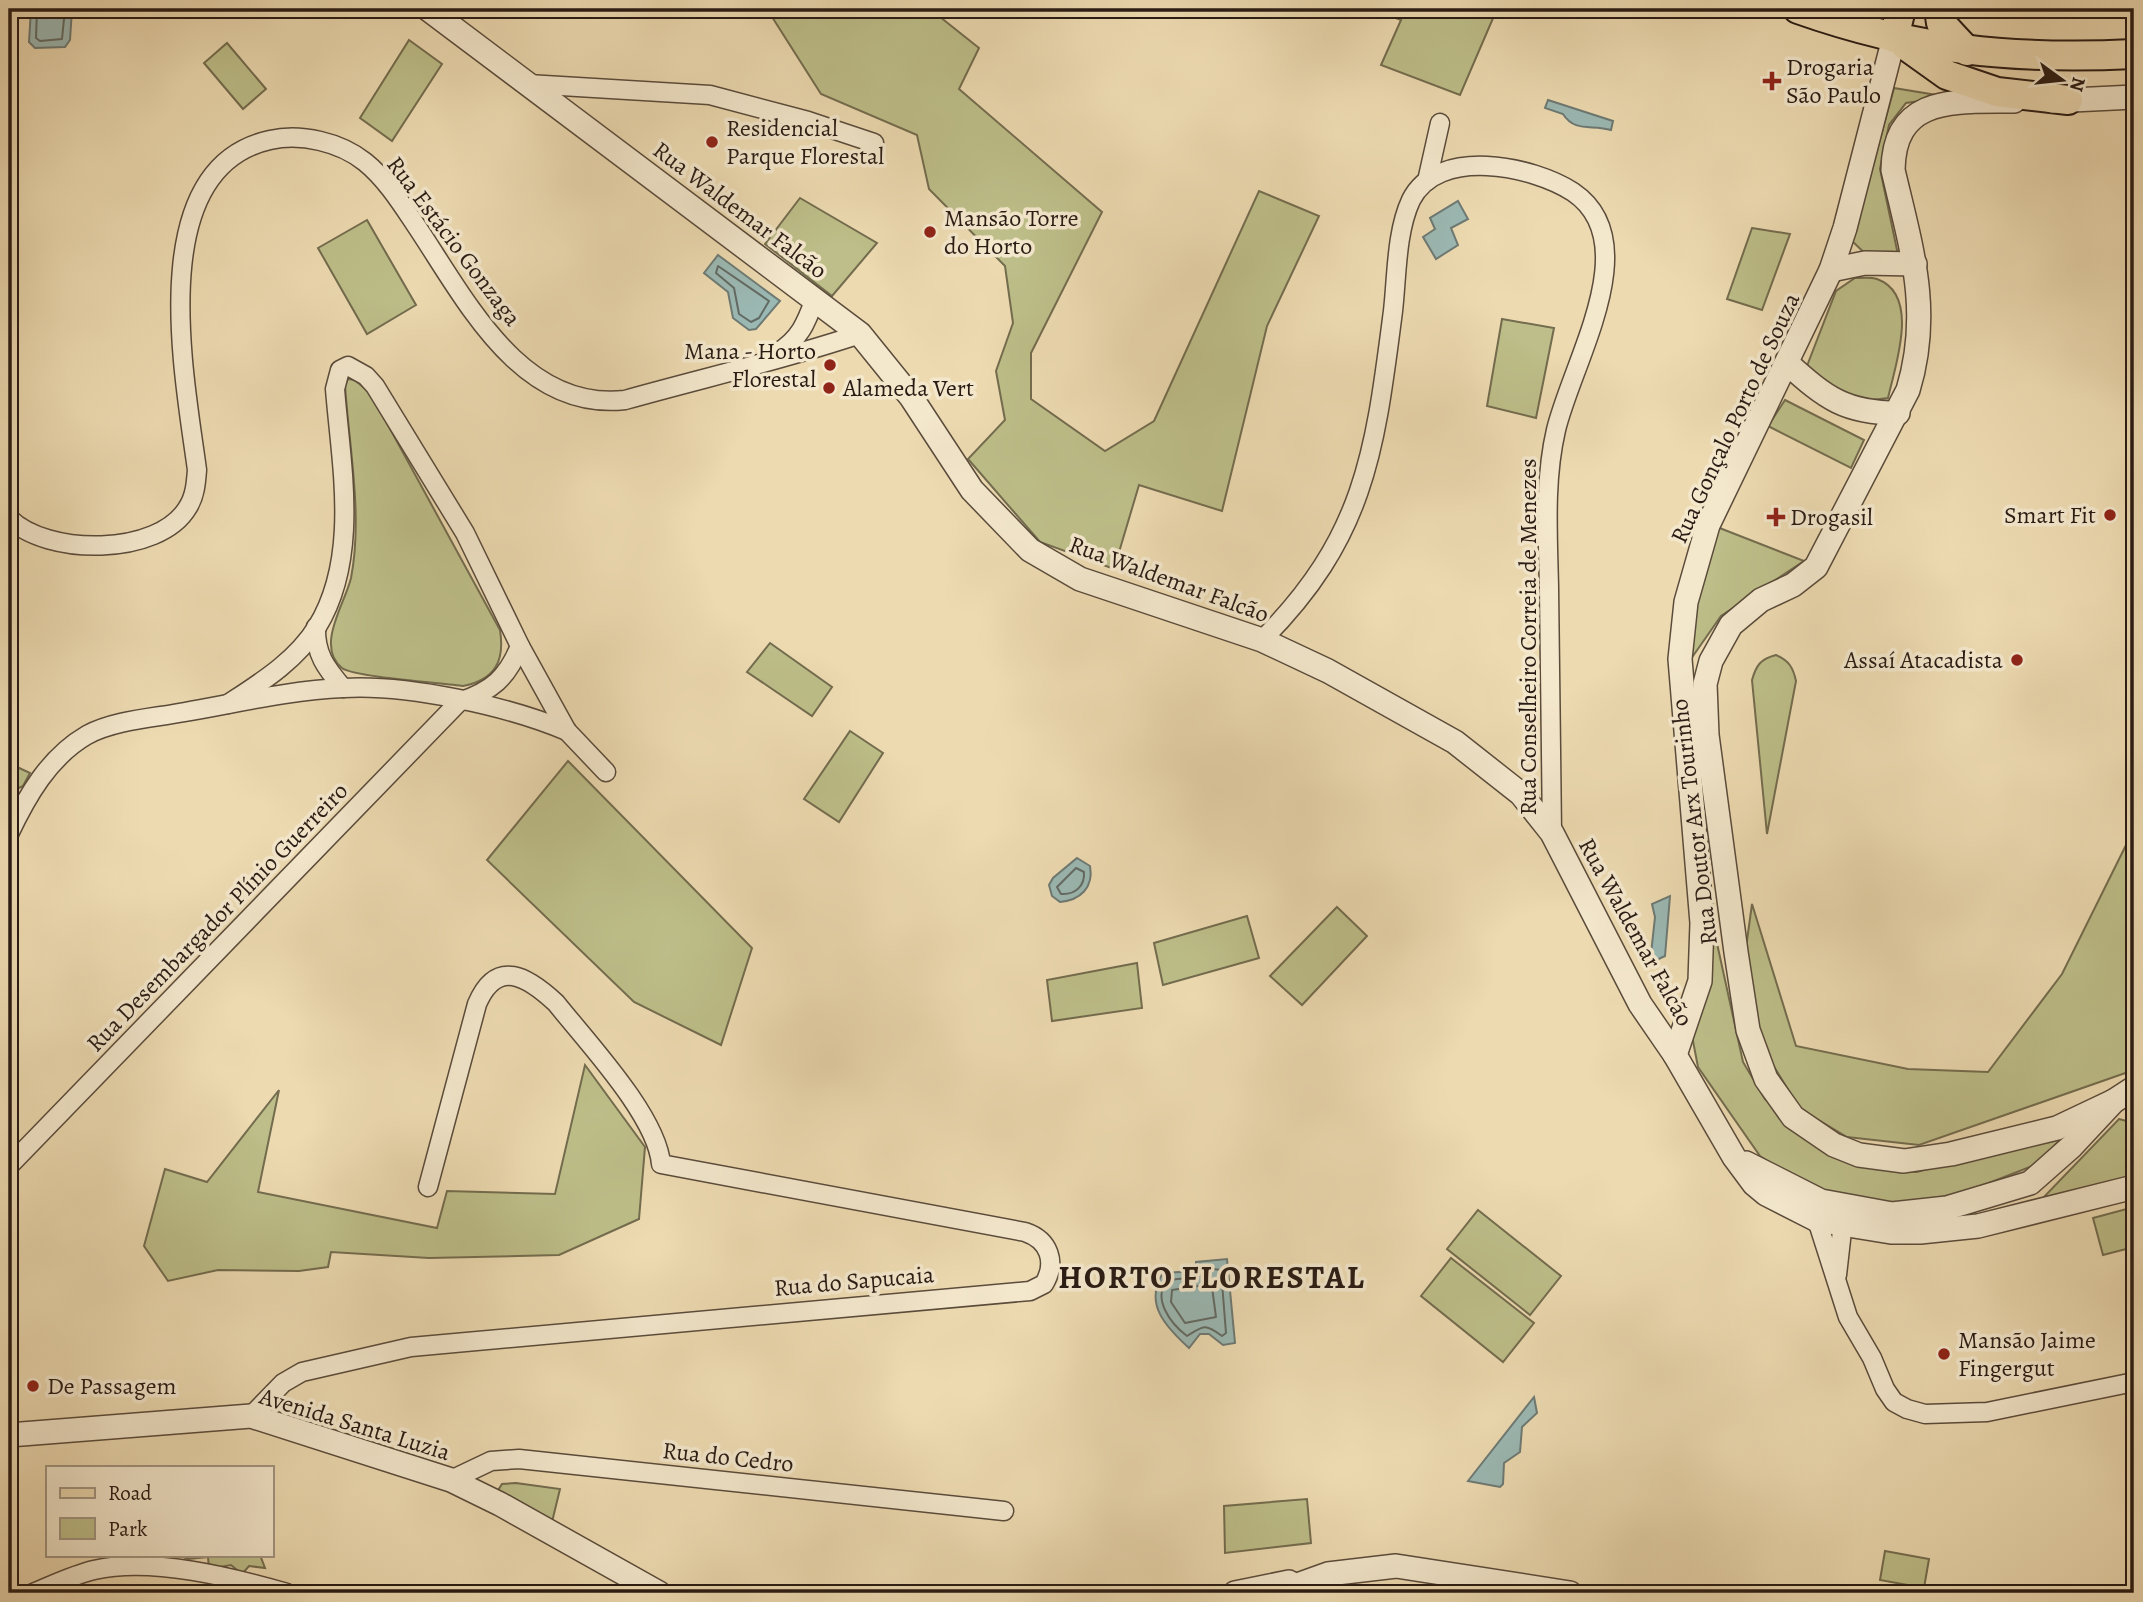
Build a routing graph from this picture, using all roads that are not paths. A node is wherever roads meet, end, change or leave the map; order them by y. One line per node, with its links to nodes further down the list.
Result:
1 (428, 9): 8 (street, Rua Waldemar Falcão)
2 (1798, 9): 5 (main road)
3 (1901, 9): 5 (main road)
4 (1939, 9): 6 (main road)
5 (1894, 38): 6 (main road); 10 (main road); 15 (street, Rua Gonçalo Porto de Souza)
6 (1967, 51): 7 (main road)
7 (2134, 54)
8 (528, 84): 12 (street); 16 (street, Rua Waldemar Falcão)
9 (2134, 97): 10 (street, Rua Doutor Arx Tourinho)
10 (2068, 100): 14 (street, Rua Doutor Arx Tourinho)
11 (1440, 123): 13 (street)
12 (874, 143)
13 (1427, 181): 23 (street); 30 (street, Rua Conselheiro Correia de Menezes)
14 (1915, 264): 15 (street); 20 (street, Rua Doutor Arx Tourinho)
15 (1831, 270): 19 (street, Rua Gonçalo Porto de Souza)
16 (815, 299): 17 (street, Rua Waldemar Falcão); 18 (street, Rua Estácio Gonzaga)
17 (860, 334): 18 (street, Rua Estácio Gonzaga); 23 (street, Rua Waldemar Falcão)
18 (769, 359): 21 (street, Rua Estácio Gonzaga)
19 (1788, 364): 20 (street); 32 (street, Rua Gonçalo Porto de Souza)
20 (1898, 412): 36 (street, Rua Doutor Arx Tourinho)
21 (9, 518)
22 (316, 628): 24 (street); 25 (street); 27 (street)
23 (1262, 640): 30 (street, Rua Waldemar Falcão)
24 (520, 646): 26 (street); 28 (street)
25 (342, 688): 26 (street); 27 (street)
26 (459, 702): 28 (street); 37 (street, Rua Desembargador Plínio Guerreiro)
27 (228, 704): 31 (street)
28 (566, 731): 29 (street)
29 (606, 772)
30 (1552, 833): 33 (street, Rua Waldemar Falcão)
31 (9, 834)
32 (1701, 954): 33 (street, Rua Gonçalo Porto de Souza); 34 (street, Rua Gonçalo Porto de Souza)
33 (1652, 1023): 34 (street, Rua Waldemar Falcão)
34 (1675, 1055): 40 (street, Rua Waldemar Falcão)
35 (2134, 1088): 36 (street, Rua Waldemar Falcão)
36 (2124, 1104): 41 (street, Rua Waldemar Falcão)
37 (9, 1166)
38 (428, 1187): 44 (street, Rua do Sapucaia)
39 (2134, 1187): 41 (street, Rua Waldemar Falcão)
40 (1819, 1211): 41 (street, Rua Waldemar Falcão); 42 (street)
41 (1843, 1216): 42 (street)
42 (1835, 1286): 43 (street)
43 (2134, 1382)
44 (251, 1416): 45 (street, Avenida Santa Luzia); 46 (street, Avenida Santa Luzia)
45 (9, 1435)
46 (451, 1480): 47 (street, Rua do Cedro); 51 (street, Avenida Santa Luzia)
47 (1004, 1511)
48 (1307, 1580): 52 (street); 53 (street); 54 (street)
49 (33, 1593): 50 (street)
50 (288, 1593)
51 (659, 1593)
52 (1235, 1593)
53 (1275, 1593)
54 (1570, 1593)

